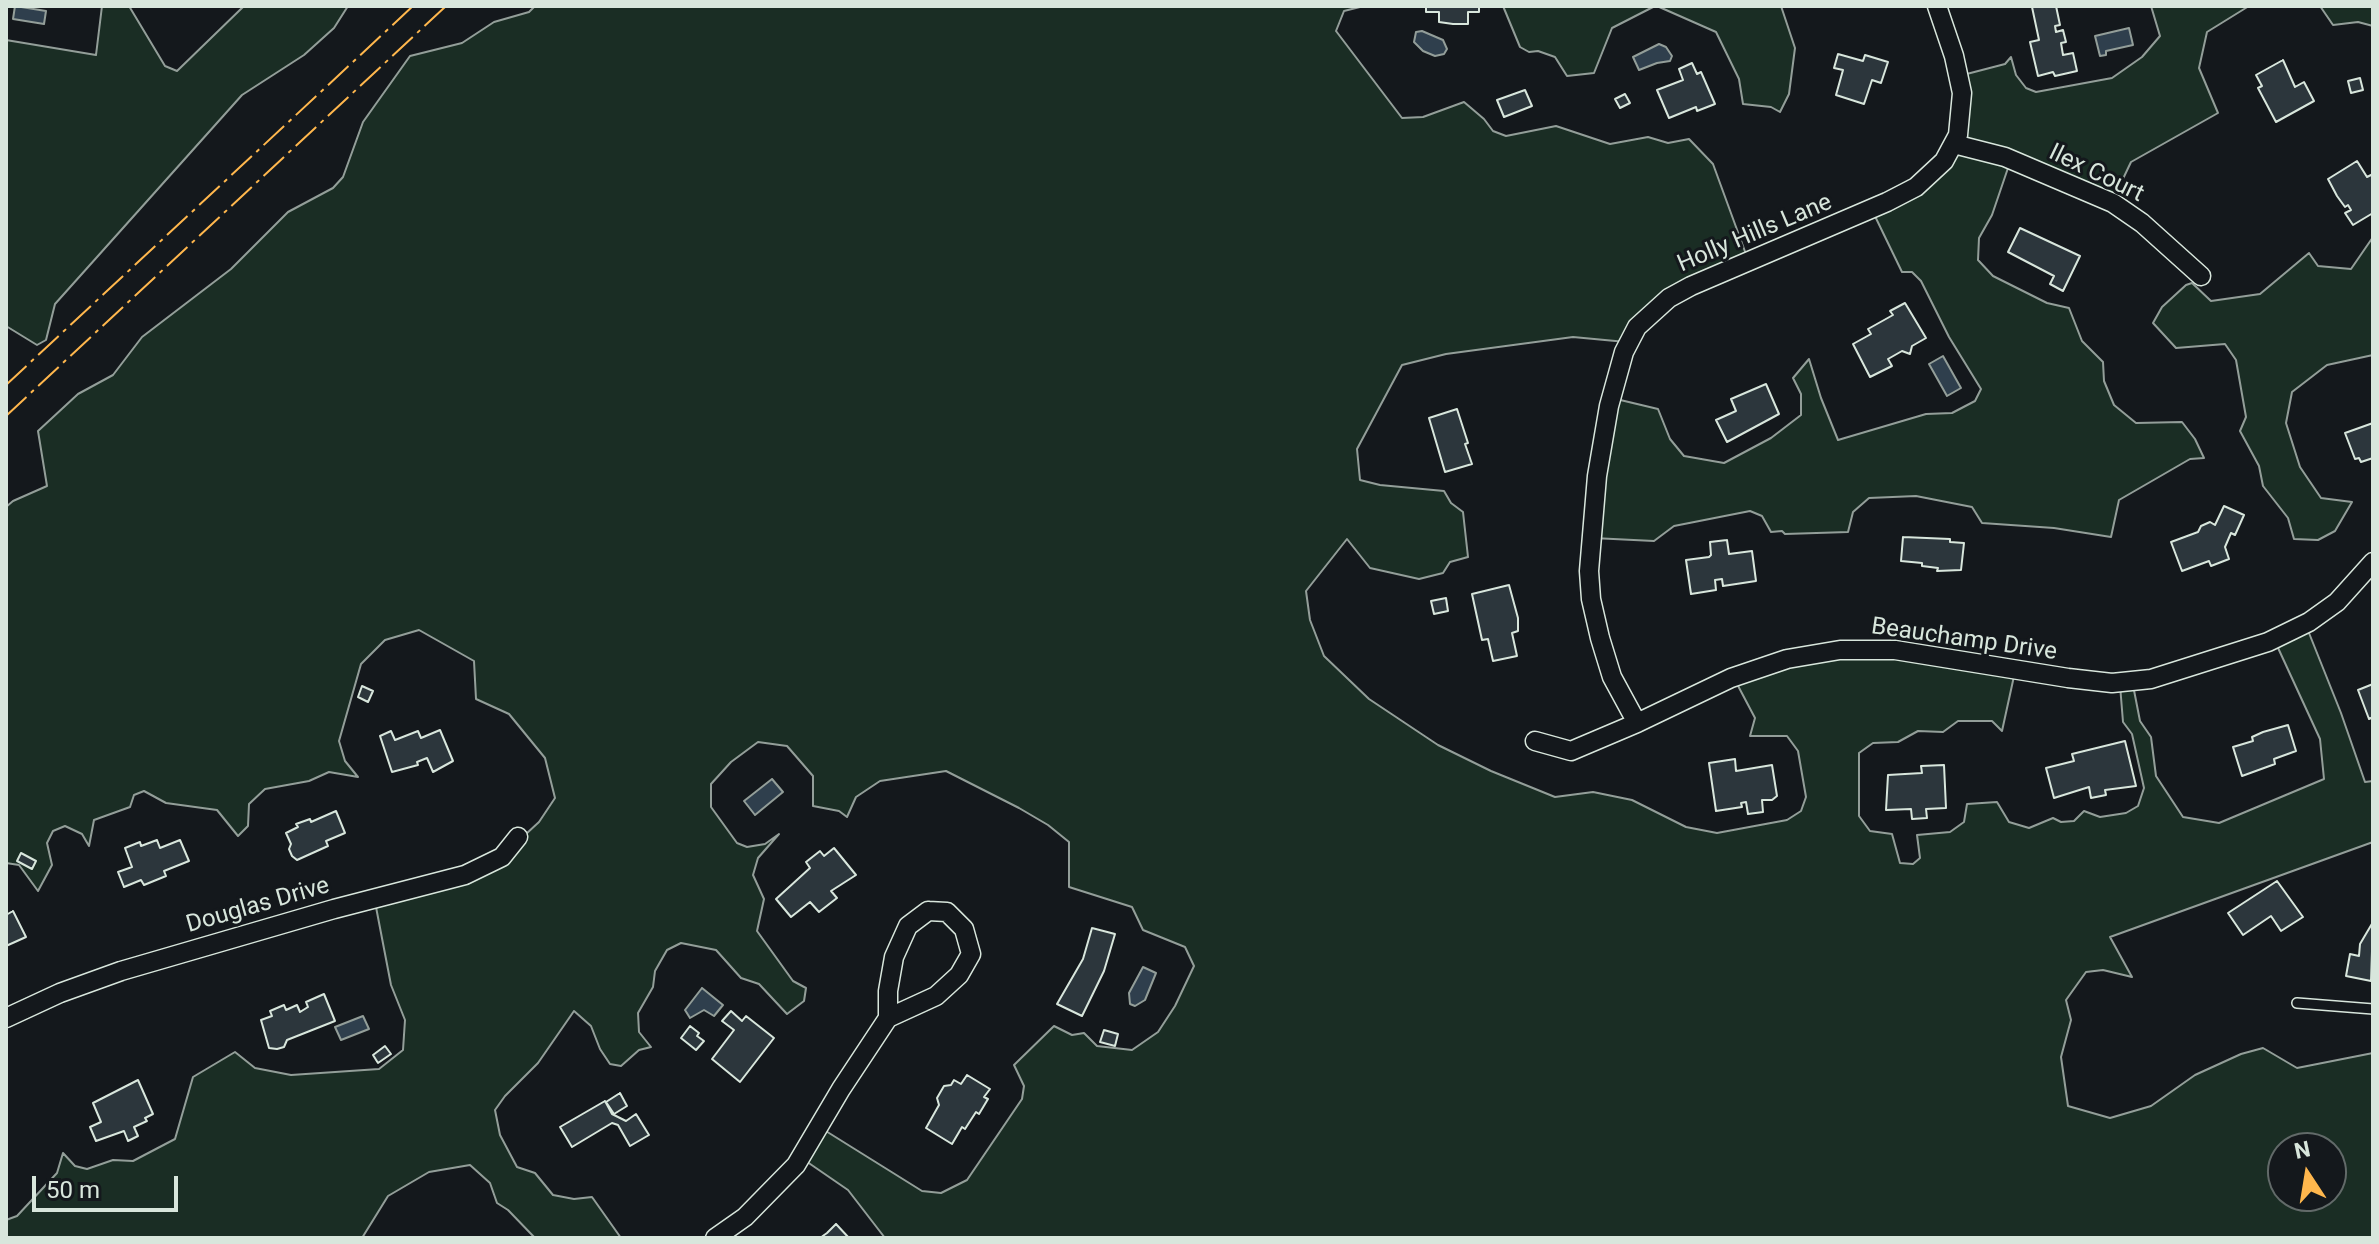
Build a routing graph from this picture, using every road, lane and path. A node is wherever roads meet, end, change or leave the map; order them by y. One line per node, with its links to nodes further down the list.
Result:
1 (1937, 6): 2 (street, Holly Hills Lane)
2 (1954, 144): 3 (street, Ilex Court); 5 (street, Holly Hills Lane)
3 (2201, 276)
4 (2373, 562): 5 (street, Beauchamp Drive)
5 (1637, 723): 6 (street, Beauchamp Drive)
6 (1535, 741)
7 (518, 837): 10 (street, Douglas Drive)
8 (2297, 1003): 9 (lane)
9 (2373, 1009)
10 (6, 1018)
11 (888, 1018): 11 (street); 12 (street)
12 (715, 1238)

